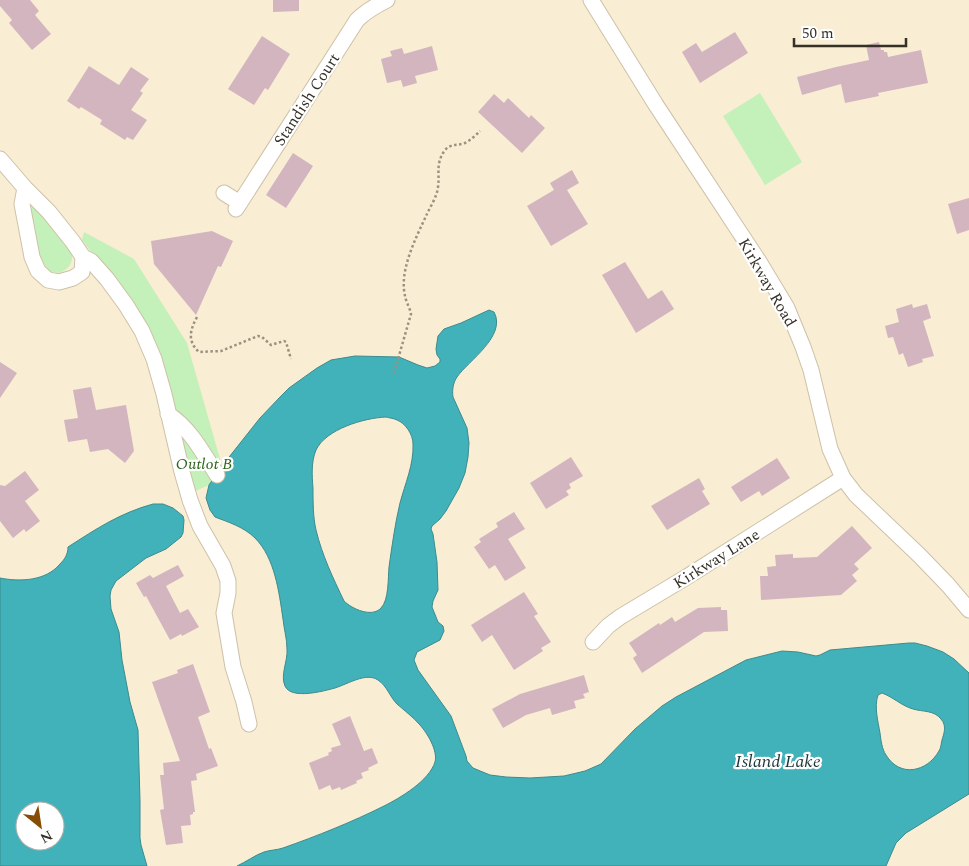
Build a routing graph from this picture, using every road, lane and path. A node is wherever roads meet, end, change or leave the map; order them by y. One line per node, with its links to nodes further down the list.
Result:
1 (387, 0): 6 (street, Standish Court)
2 (590, 0): 13 (street, Kirkway Road)
3 (480, 131): 10 (path)
4 (0, 158): 5 (street)
5 (25, 188): 7 (street); 7 (street)
6 (224, 193)
7 (83, 257): 11 (street)
8 (197, 317): 9 (path)
9 (291, 359)
10 (394, 373)
11 (168, 414): 12 (street); 16 (street)
12 (216, 475)
13 (843, 478): 14 (street, Kirkway Road); 15 (street, Kirkway Lane)
14 (969, 610)
15 (593, 642)
16 (249, 724)

